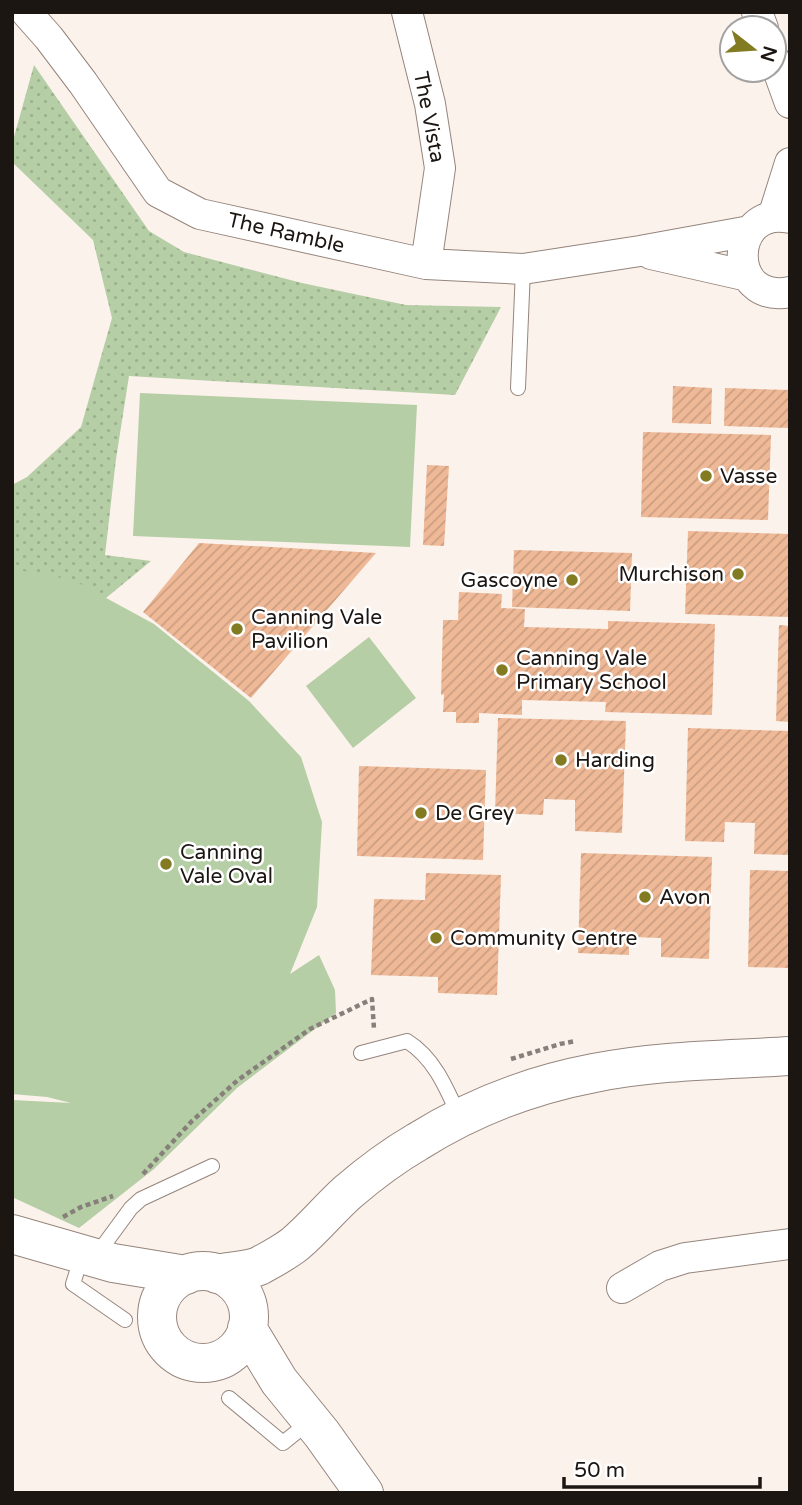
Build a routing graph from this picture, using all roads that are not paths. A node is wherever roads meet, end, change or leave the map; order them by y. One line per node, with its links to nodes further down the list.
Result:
1 (26, 12): 8 (street, The Ramble)
2 (407, 12): 8 (street, The Vista)
3 (783, 84): 4 (street)
4 (790, 103)
5 (790, 163): 6 (street)
6 (771, 222): 7 (street, The Ramble); 10 (street)
7 (640, 251): 9 (street, The Ramble); 10 (street, The Ramble)
8 (426, 264): 9 (street, The Ramble)
9 (523, 269): 12 (lane)
10 (748, 276): 11 (street, The Ramble)
11 (790, 292)
12 (518, 388)
13 (361, 1053): 15 (lane)
14 (790, 1056): 15 (street)
15 (460, 1117): 19 (street)
16 (212, 1166): 20 (lane)
17 (12, 1234): 20 (street)
18 (790, 1244): 22 (street)
19 (293, 1245): 21 (street); 24 (street)
20 (97, 1258): 21 (street); 23 (street)
21 (201, 1274): 23 (street); 24 (street)
22 (622, 1288)
23 (141, 1315): 25 (street)
24 (248, 1324): 25 (street); 26 (street)
25 (221, 1360): 26 (street)
26 (279, 1381): 28 (street)
27 (229, 1398): 28 (lane)
28 (310, 1421): 29 (street)
29 (363, 1493)

